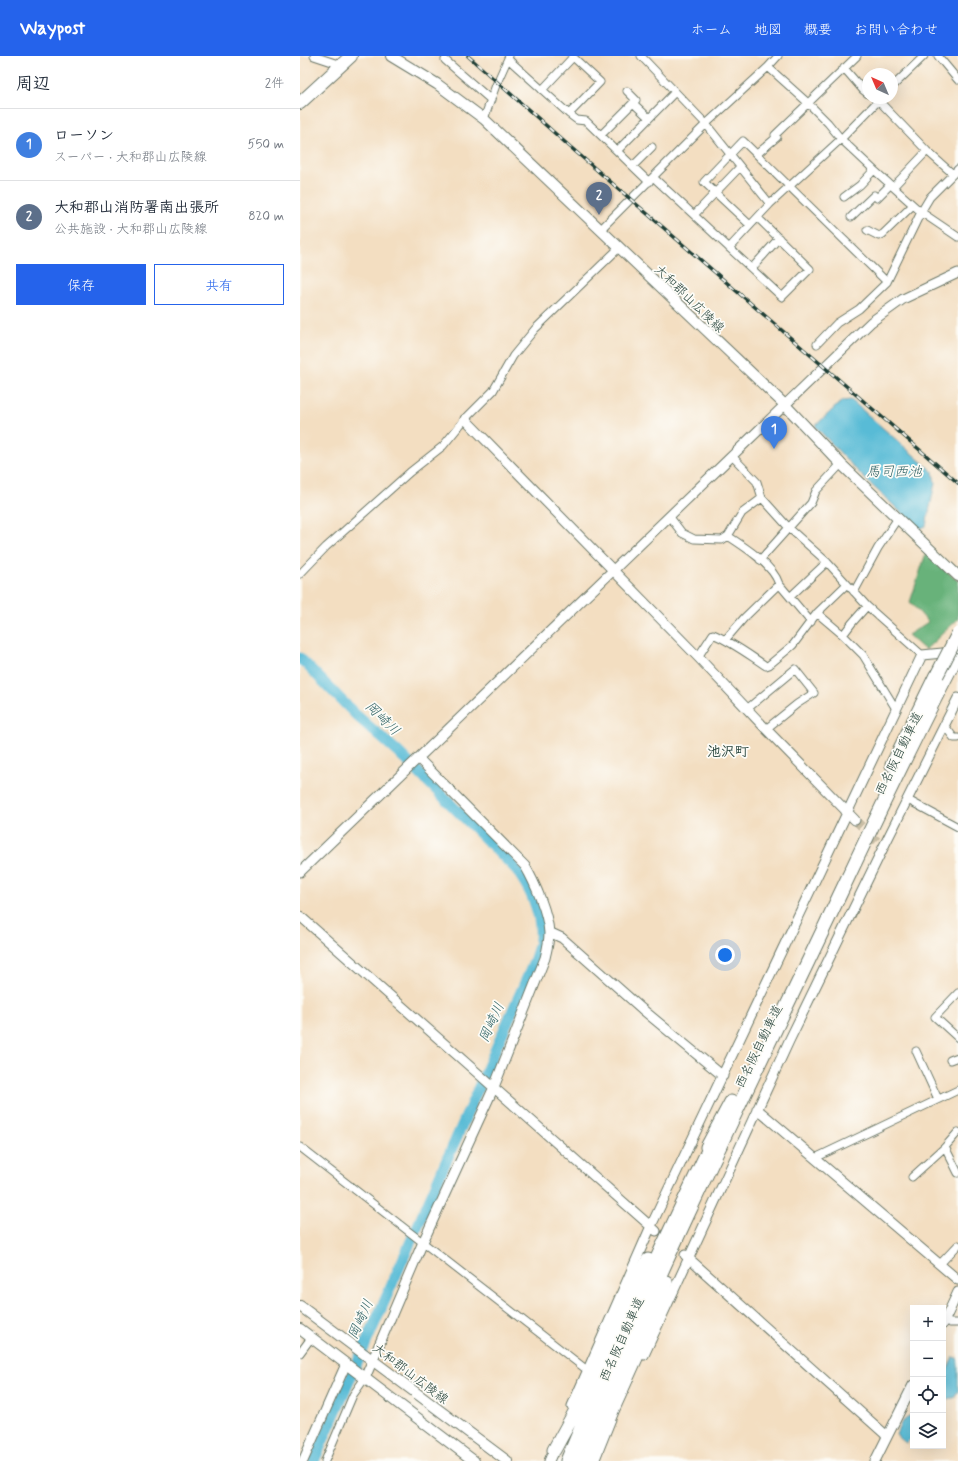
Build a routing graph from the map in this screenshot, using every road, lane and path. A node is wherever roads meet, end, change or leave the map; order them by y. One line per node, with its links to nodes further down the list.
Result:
1 (314, 56): 12 (street)
2 (350, 56): 12 (highway)
3 (391, 56): 29 (main road, 大和郡山広陵線)
4 (572, 56): 18 (street); 27 (street)
5 (640, 56): 20 (street)
6 (778, 56): 13 (street)
7 (857, 56): 14 (street)
8 (924, 56): 16 (street)
9 (509, 58): 18 (street); 21 (street)
10 (942, 58): 15 (street)
11 (445, 60): 21 (street)
12 (338, 67): 22 (highway)
13 (768, 67): 24 (street); 30 (street)
14 (844, 68): 17 (street); 24 (street)
15 (958, 80)
16 (898, 81)
17 (862, 89)
18 (542, 90): 27 (street)
19 (627, 91): 23 (street)
20 (675, 92): 28 (street); 30 (street)
21 (491, 100): 29 (street)
22 (300, 103)
23 (633, 103): 28 (street); 31 (street)
24 (808, 103): 32 (street); 37 (street)
25 (874, 104): 32 (street)
26 (884, 104): 35 (street)
27 (569, 114): 31 (street)
28 (649, 118): 34 (street)
29 (484, 119): 54 (main road, 大和郡山広陵線)
30 (706, 124): 36 (street); 42 (street)
31 (601, 135): 34 (street)
32 (841, 139): 40 (street); 43 (street)
33 (652, 147): 38 (street)
34 (617, 150): 38 (street)
35 (927, 151): 41 (street); 44 (street)
36 (730, 154): 37 (street); 39 (street); 45 (street)
37 (757, 154): 43 (street)
38 (633, 166): 42 (street)
39 (740, 167): 45 (street); 47 (street)
40 (874, 170): 44 (street); 46 (street)
41 (955, 172): 49 (street)
42 (651, 179): 50 (street); 54 (street)
43 (790, 186): 47 (street); 62 (street)
44 (891, 186): 48 (street); 51 (street)
45 (715, 193): 50 (street); 53 (street)
46 (844, 197)
47 (770, 204): 52 (street)
48 (913, 205): 49 (street); 55 (street)
49 (921, 212): 56 (street); 62 (street)
50 (694, 214): 59 (street)
51 (851, 217)
52 (758, 218): 53 (street); 57 (street)
53 (750, 225): 59 (street)
54 (601, 229): 58 (main road, 大和郡山広陵線)
55 (867, 230)
56 (958, 237)
57 (779, 238): 60 (street); 60 (street)
58 (619, 248): 64 (main road, 大和郡山広陵線); 65 (street)
59 (729, 248): 60 (street)
60 (752, 268)
61 (958, 273): 64 (street)
62 (888, 282): 63 (street)
63 (816, 344)
64 (785, 405): 66 (street); 67 (main road, 大和郡山広陵線)
65 (465, 419): 75 (street); 76 (street)
66 (732, 456): 68 (street); 69 (street)
67 (841, 464): 70 (main road, 大和郡山広陵線); 71 (street)
68 (762, 498): 71 (street); 72 (street)
69 (669, 516): 72 (street); 75 (street)
70 (898, 518): 77 (main road, 大和郡山広陵線); 80 (street)
71 (789, 528): 73 (street); 74 (street)
72 (728, 536): 73 (street)
73 (760, 560): 78 (street)
74 (827, 562): 79 (street); 81 (street)
75 (613, 571): 90 (street); 98 (street)
76 (300, 574)
77 (958, 576)
78 (779, 584): 81 (street); 87 (street)
79 (847, 584): 80 (street); 83 (street)
80 (854, 592): 82 (street)
81 (790, 597): 84 (street)
82 (867, 606): 86 (street); 89 (street)
83 (817, 613): 84 (street); 86 (street)
84 (811, 622): 87 (street)
85 (958, 634): 91 (highway, 西名阪自動車道, bridge)
86 (843, 635): 94 (street)
87 (726, 639): 90 (street)
88 (958, 653): 89 (street); 91 (highway, 西名阪自動車道)
89 (922, 655): 94 (street)
90 (698, 657): 93 (street)
91 (941, 677): 115 (highway, 西名阪自動車道); 123 (highway, 西名阪自動車道)
92 (958, 698): 95 (street)
93 (747, 709): 96 (street); 96 (street)
94 (896, 709): 100 (street)
95 (944, 725): 97 (street); 99 (street)
96 (766, 729): 100 (street)
97 (958, 738)
98 (416, 760): 103 (street); 105 (street)
99 (908, 800): 102 (street); 116 (street)
100 (848, 814): 101 (street); 111 (street)
101 (855, 820)
102 (958, 827)
103 (300, 872)
104 (300, 916): 112 (street)
105 (549, 932): 111 (street); 112 (street)
106 (958, 993): 107 (street)
107 (958, 1038)
108 (916, 1051): 114 (street)
109 (958, 1057): 110 (street)
110 (950, 1060)
111 (722, 1076): 124 (street)
112 (492, 1086): 124 (street); 125 (street)
113 (958, 1090): 114 (street)
114 (938, 1099): 120 (street)
115 (731, 1102): 144 (highway); 149 (highway, 西名阪自動車道)
116 (758, 1109): 120 (street); 127 (street)
117 (958, 1132): 119 (street)
118 (300, 1147): 125 (street)
119 (945, 1147): 121 (street); 122 (street)
120 (815, 1158): 128 (street)
121 (958, 1173)
122 (912, 1177)
123 (704, 1181): 150 (highway, 西名阪自動車道); 151 (highway)
124 (654, 1229): 140 (street)
125 (422, 1241): 138 (street); 140 (street)
126 (958, 1245): 128 (street)
127 (686, 1256): 143 (street); 151 (street)
128 (940, 1264): 129 (street)
129 (958, 1280)
130 (957, 1297): 132 (street)
131 (300, 1306): 138 (main road, 大和郡山広陵線)
132 (946, 1318)
133 (946, 1322): 134 (street)
134 (958, 1323)
135 (300, 1329): 136 (main road)
136 (311, 1338): 137 (street); 139 (main road)
137 (300, 1353)
138 (371, 1359): 141 (street); 148 (main road, 大和郡山広陵線)
139 (348, 1365): 141 (main road); 145 (street)
140 (587, 1370): 144 (street)
141 (363, 1377): 146 (street); 147 (main road)
142 (910, 1390): 143 (street)
143 (887, 1436): 152 (street)
144 (552, 1456)
145 (303, 1461)
146 (325, 1461)
147 (474, 1461)
148 (507, 1461)
149 (567, 1461)
150 (578, 1461)
151 (593, 1461)
152 (875, 1461)

